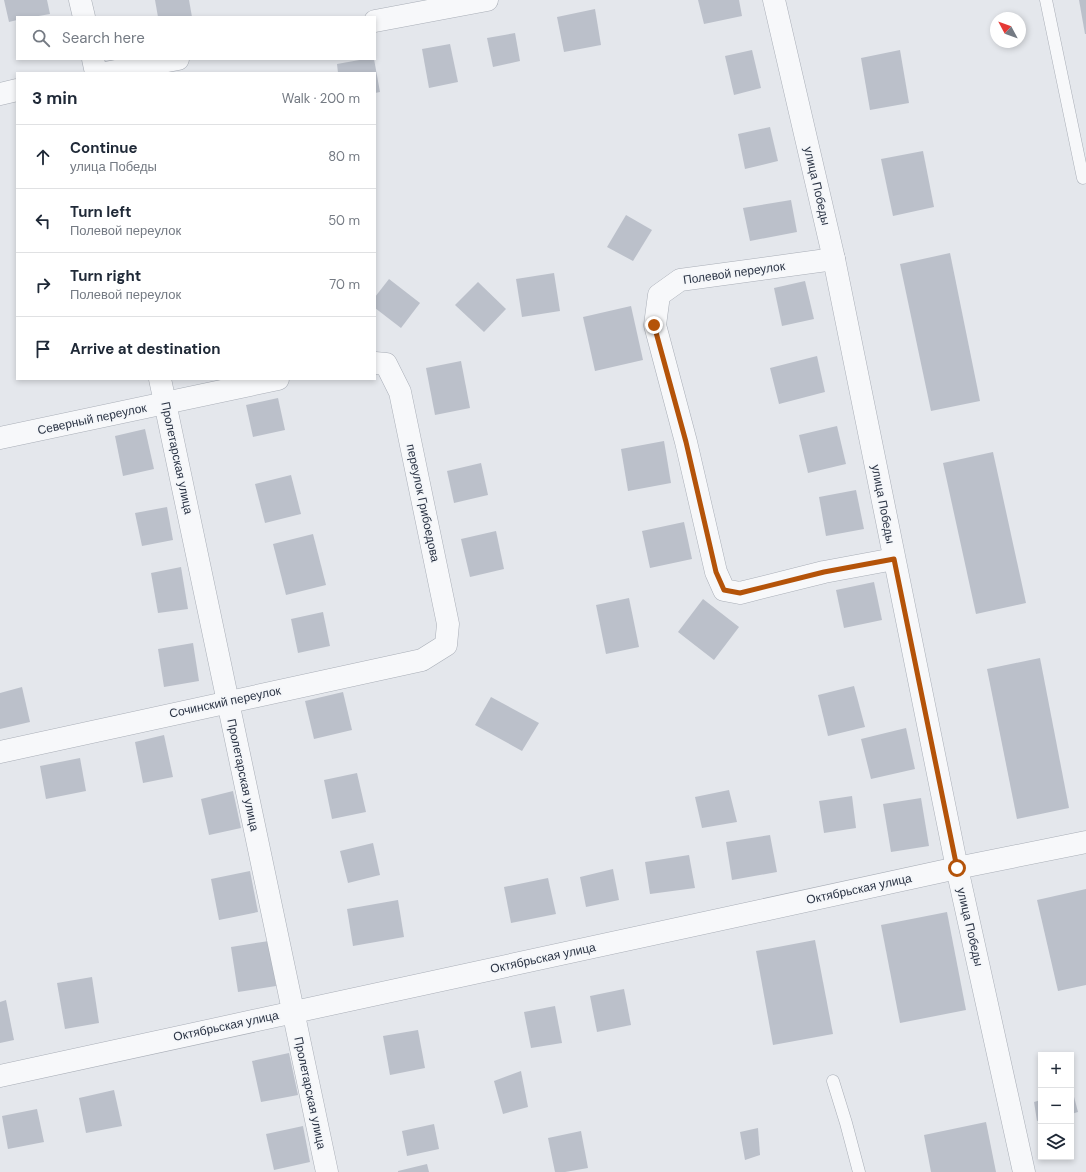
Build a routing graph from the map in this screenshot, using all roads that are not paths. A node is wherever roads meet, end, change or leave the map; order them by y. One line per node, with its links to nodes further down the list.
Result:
1 (80, 0): 5 (street)
2 (487, 0): 6 (street)
3 (774, 0): 14 (street, улица Победы)
4 (1046, 0): 13 (lane)
5 (84, 16)
6 (376, 21)
7 (93, 60): 9 (street)
8 (173, 60): 10 (street)
9 (96, 72)
10 (110, 72)
11 (16, 90): 12 (street)
12 (0, 94)
13 (1084, 178)
14 (834, 259): 20 (street, улица Победы); 20 (street, Полевой переулок)
15 (380, 363): 21 (street, переулок Грибоедова)
16 (160, 380): 18 (street, Пролетарская улица)
17 (273, 380): 18 (street, Северный переулок)
18 (165, 403): 19 (street, Северный переулок); 22 (street, Пролетарская улица)
19 (0, 438)
20 (894, 559): 25 (street, улица Победы)
21 (446, 645): 22 (street, Сочинский переулок)
22 (228, 701): 23 (street, Сочинский переулок); 26 (street, Пролетарская улица)
23 (0, 752)
24 (1086, 842): 25 (street, Октябрьская улица)
25 (957, 868): 26 (street, Октябрьская улица); 31 (street, улица Победы)
26 (293, 1012): 27 (street, Октябрьская улица); 29 (street, Пролетарская улица)
27 (0, 1076)
28 (833, 1081): 30 (lane)
29 (327, 1172)
30 (859, 1172)
31 (1024, 1172)

